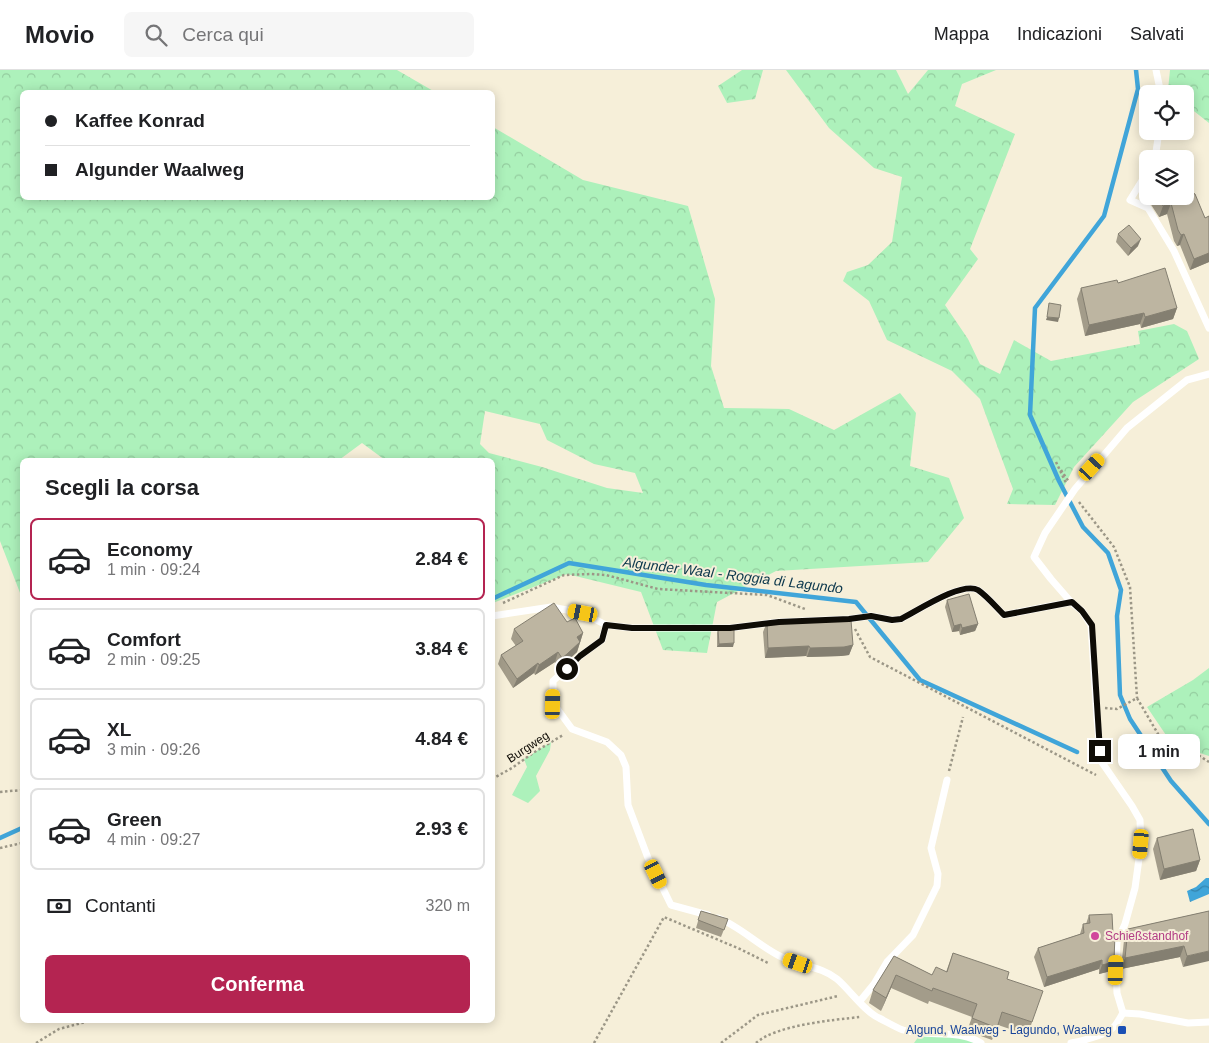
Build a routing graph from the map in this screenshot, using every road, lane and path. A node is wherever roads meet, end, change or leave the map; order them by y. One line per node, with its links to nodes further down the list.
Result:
1 (1156, 70): 2 (lane)
2 (1159, 85)
3 (1139, 186): 4 (lane)
4 (1139, 204)
5 (1141, 205): 6 (lane)
6 (1209, 328)
7 (1209, 374): 8 (lane)
8 (1072, 490): 8 (path); 10 (lane)
9 (1075, 498): 16 (path)
10 (1072, 602): 14 (lane); 22 (lane)
11 (496, 606): 12 (path)
12 (809, 611)
13 (495, 616): 15 (lane)
14 (849, 619): 15 (lane); 22 (path)
15 (606, 625): 19 (lane)
16 (1137, 698): 17 (path); 20 (path)
17 (1102, 707)
18 (963, 717): 23 (path)
19 (572, 729): 21 (path, Burgweg); 30 (lane)
20 (1209, 762)
21 (495, 777)
22 (1112, 779): 31 (lane)
23 (947, 780): 30 (lane)
24 (20, 790): 25 (path)
25 (0, 792)
26 (20, 843): 27 (path)
27 (0, 848)
28 (772, 965): 36 (path)
29 (833, 989): 37 (path)
30 (860, 1001): 32 (lane)
31 (1123, 1013): 33 (lane); 40 (lane)
32 (874, 1016): 38 (path); 39 (lane)
33 (1209, 1022)
34 (82, 1023): 35 (path)
35 (36, 1043)
36 (594, 1043)
37 (721, 1043)
38 (756, 1043)
39 (982, 1043)
40 (1070, 1043)

